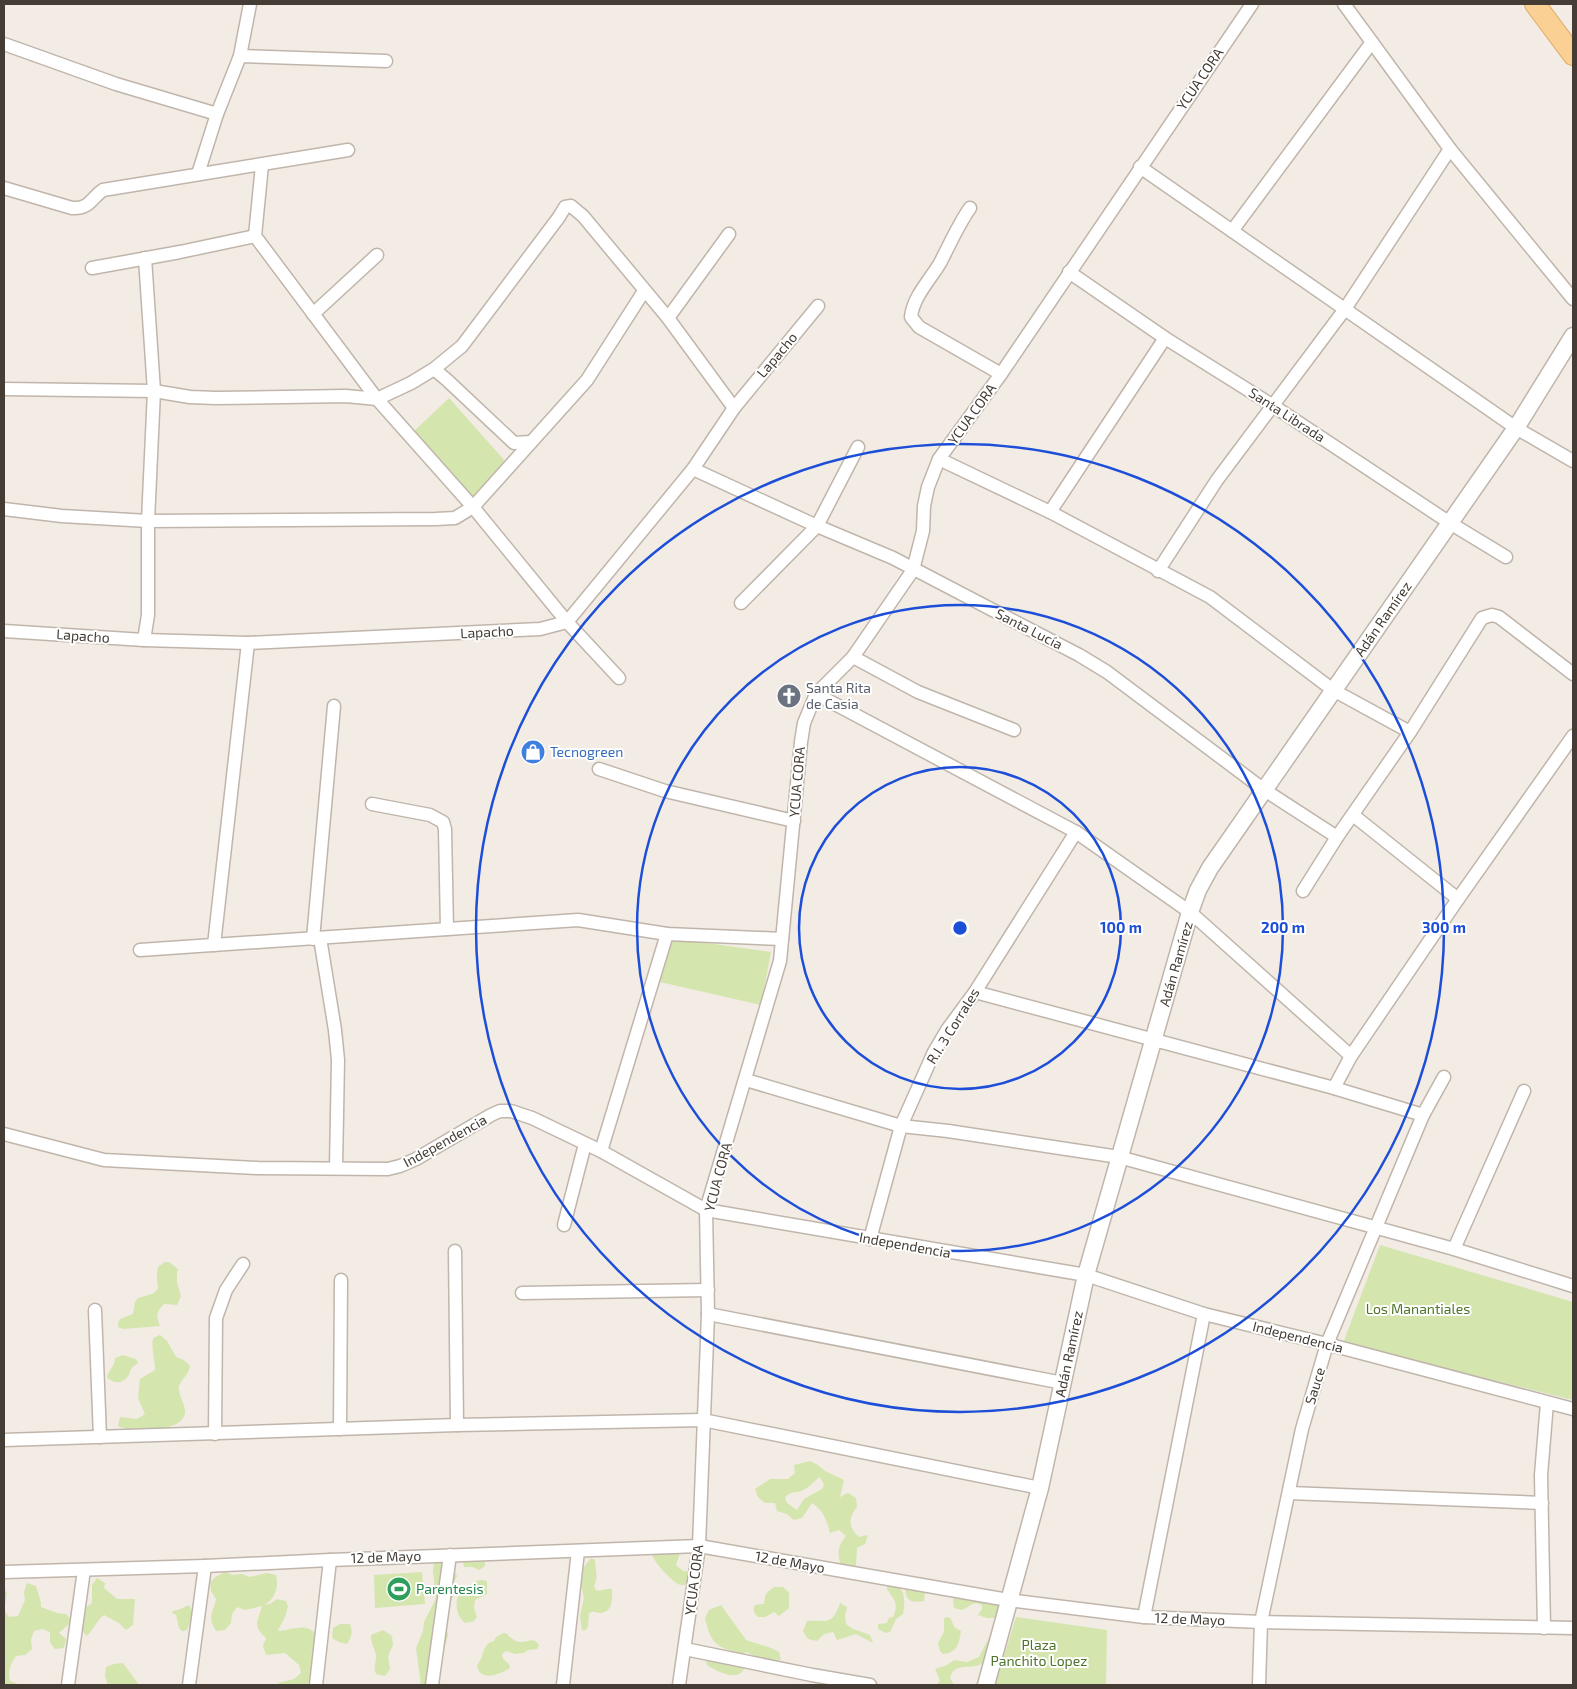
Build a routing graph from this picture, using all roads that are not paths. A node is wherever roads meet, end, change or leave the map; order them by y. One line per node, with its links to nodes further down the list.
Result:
1 (250, 4): 8 (street)
2 (1252, 4): 14 (street, YCUA CORA)
3 (1344, 4): 5 (street)
4 (1535, 4): 7 (main road)
5 (1372, 42): 11 (street); 18 (street)
6 (4, 44): 10 (street)
7 (1573, 55)
8 (240, 56): 9 (street); 10 (street)
9 (386, 61)
10 (217, 114): 15 (street)
11 (1450, 149): 26 (street); 28 (street)
12 (348, 150): 13 (street)
13 (262, 165): 15 (street); 20 (street)
14 (1140, 167): 18 (street); 24 (street, YCUA CORA)
15 (198, 174): 16 (street)
16 (4, 188)
17 (970, 208): 34 (street)
18 (1232, 232): 28 (street)
19 (729, 234): 30 (street)
20 (255, 236): 22 (street); 29 (street)
21 (377, 255): 29 (street)
22 (146, 258): 23 (street); 36 (street)
23 (92, 268)
24 (1069, 272): 32 (street, Santa Librada); 34 (street, YCUA CORA)
25 (644, 290): 30 (street); 33 (street); 41 (street)
26 (1573, 299)
27 (818, 306): 39 (street, Lapacho)
28 (1345, 309): 38 (street); 40 (street)
29 (313, 314): 37 (street)
30 (668, 318): 39 (street)
31 (1573, 336): 40 (street, Adán Ramírez)
32 (1166, 338): 38 (street, Santa Librada); 48 (street)
33 (434, 369): 37 (street); 41 (street)
34 (1001, 374): 43 (street, YCUA CORA)
35 (4, 389): 36 (street)
36 (154, 391): 37 (street); 49 (street)
37 (377, 399): 46 (street)
38 (1272, 405): 50 (street, Santa Librada); 54 (street)
39 (734, 408): 45 (street, Lapacho)
40 (1516, 428): 44 (street); 50 (street, Adán Ramírez)
41 (531, 442): 46 (street)
42 (858, 447): 51 (street)
43 (939, 459): 48 (street); 53 (street, YCUA CORA)
44 (1573, 461)
45 (693, 469): 51 (street, Santa Lucía); 56 (street, Lapacho)
46 (473, 507): 49 (street); 56 (street)
47 (4, 509): 49 (street)
48 (1050, 512): 54 (street)
49 (148, 521): 58 (street)
50 (1450, 523): 52 (street, Santa Librada); 63 (street, Adán Ramírez)
51 (817, 526): 53 (street, Santa Lucía); 55 (street)
52 (1506, 558)
53 (913, 570): 60 (street, YCUA CORA); 70 (street, Santa Lucía)
54 (1158, 571): 63 (street)
55 (741, 603)
56 (567, 622): 59 (street, Lapacho); 62 (street)
57 (4, 631): 58 (street, Lapacho)
58 (144, 640): 59 (street, Lapacho)
59 (248, 644): 83 (street)
60 (852, 657): 64 (street, YCUA CORA); 66 (street)
61 (1573, 674): 67 (street)
62 (619, 678)
63 (1333, 690): 67 (street); 70 (street, Adán Ramírez)
64 (816, 694): 73 (street, YCUA CORA); 74 (street)
65 (334, 706): 81 (street)
66 (1014, 730)
67 (1410, 732): 72 (street)
68 (1573, 736): 77 (street)
69 (599, 769): 73 (street)
70 (1263, 789): 75 (street, Santa Lucía); 78 (street, Adán Ramírez)
71 (372, 804): 79 (street)
72 (1353, 815): 75 (street); 77 (street)
73 (794, 821): 82 (street, YCUA CORA)
74 (1076, 832): 78 (street); 85 (street, R.I. 3 Corrales)
75 (1337, 837): 76 (street)
76 (1303, 891)
77 (1458, 899): 87 (street)
78 (1190, 912): 86 (street, Adán Ramírez); 87 (street)
79 (447, 929): 80 (street); 81 (street)
80 (667, 934): 82 (street); 96 (street)
81 (317, 938): 83 (street); 98 (street)
82 (782, 939): 89 (street, YCUA CORA)
83 (214, 945): 84 (street)
84 (140, 950)
85 (975, 992): 86 (street); 93 (street, R.I. 3 Corrales)
86 (1154, 1040): 90 (street); 97 (street, Adán Ramírez)
87 (1351, 1056): 90 (street)
88 (1444, 1077): 92 (street, Sauce)
89 (746, 1080): 93 (street); 99 (street, YCUA CORA)
90 (1334, 1088): 92 (street)
91 (1524, 1092): 103 (street)
92 (1423, 1115): 101 (street, Sauce)
93 (901, 1126): 97 (street); 102 (street, R.I. 3 Corrales)
94 (4, 1134): 98 (street, Independencia)
95 (585, 1144): 96 (street, Independencia); 98 (street, Independencia); 100 (street)
96 (601, 1151): 99 (street, Independencia)
97 (1119, 1157): 101 (street); 106 (street, Adán Ramírez)
98 (336, 1168)
99 (706, 1210): 102 (street, Independencia); 109 (street, YCUA CORA)
100 (564, 1225)
101 (1376, 1227): 103 (street); 114 (street, Sauce)
102 (870, 1239): 106 (street, Independencia)
103 (1454, 1249): 108 (street)
104 (455, 1252): 119 (street)
105 (243, 1264): 121 (street)
106 (1086, 1275): 113 (street, Independencia); 115 (street, Adán Ramírez)
107 (341, 1280): 120 (street)
108 (1573, 1286)
109 (708, 1290): 110 (street); 112 (street, YCUA CORA)
110 (522, 1294)
111 (95, 1310): 122 (street)
112 (708, 1314): 115 (street); 118 (street, YCUA CORA)
113 (1204, 1314): 114 (street, Independencia); 135 (street)
114 (1328, 1344): 116 (street, Independencia); 125 (street, Sauce)
115 (1063, 1383): 124 (street, Adán Ramírez)
116 (1547, 1403): 117 (street, Independencia); 126 (street)
117 (1573, 1409)
118 (703, 1420): 119 (street); 124 (street); 127 (street, YCUA CORA)
119 (457, 1425): 120 (street)
120 (340, 1429): 121 (street)
121 (215, 1434): 122 (street)
122 (100, 1437): 123 (street)
123 (4, 1440)
124 (1040, 1488): 134 (street, Adán Ramírez)
125 (1289, 1493): 126 (street); 136 (street, Sauce)
126 (1542, 1503): 137 (street)
127 (698, 1546): 128 (street, 12 de Mayo); 134 (street, 12 de Mayo); 139 (street, YCUA CORA)
128 (578, 1551): 129 (street, 12 de Mayo); 145 (street)
129 (450, 1555): 130 (street, 12 de Mayo); 144 (street)
130 (330, 1560): 131 (street, 12 de Mayo); 143 (street)
131 (205, 1566): 132 (street, 12 de Mayo); 142 (street)
132 (84, 1570): 133 (street, 12 de Mayo); 141 (street)
133 (4, 1572)
134 (1008, 1600): 135 (street, 12 de Mayo); 148 (street, Adán Ramírez)
135 (1144, 1617): 136 (street, 12 de Mayo)
136 (1261, 1622): 137 (street, 12 de Mayo); 149 (street, Sauce)
137 (1544, 1628): 138 (street, 12 de Mayo)
138 (1573, 1628)
139 (685, 1649): 140 (street); 146 (street, YCUA CORA)
140 (811, 1680): 147 (street)
141 (68, 1685)
142 (189, 1685)
143 (316, 1685)
144 (432, 1685)
145 (563, 1685)
146 (679, 1685)
147 (870, 1685)
148 (986, 1685)
149 (1259, 1685)

